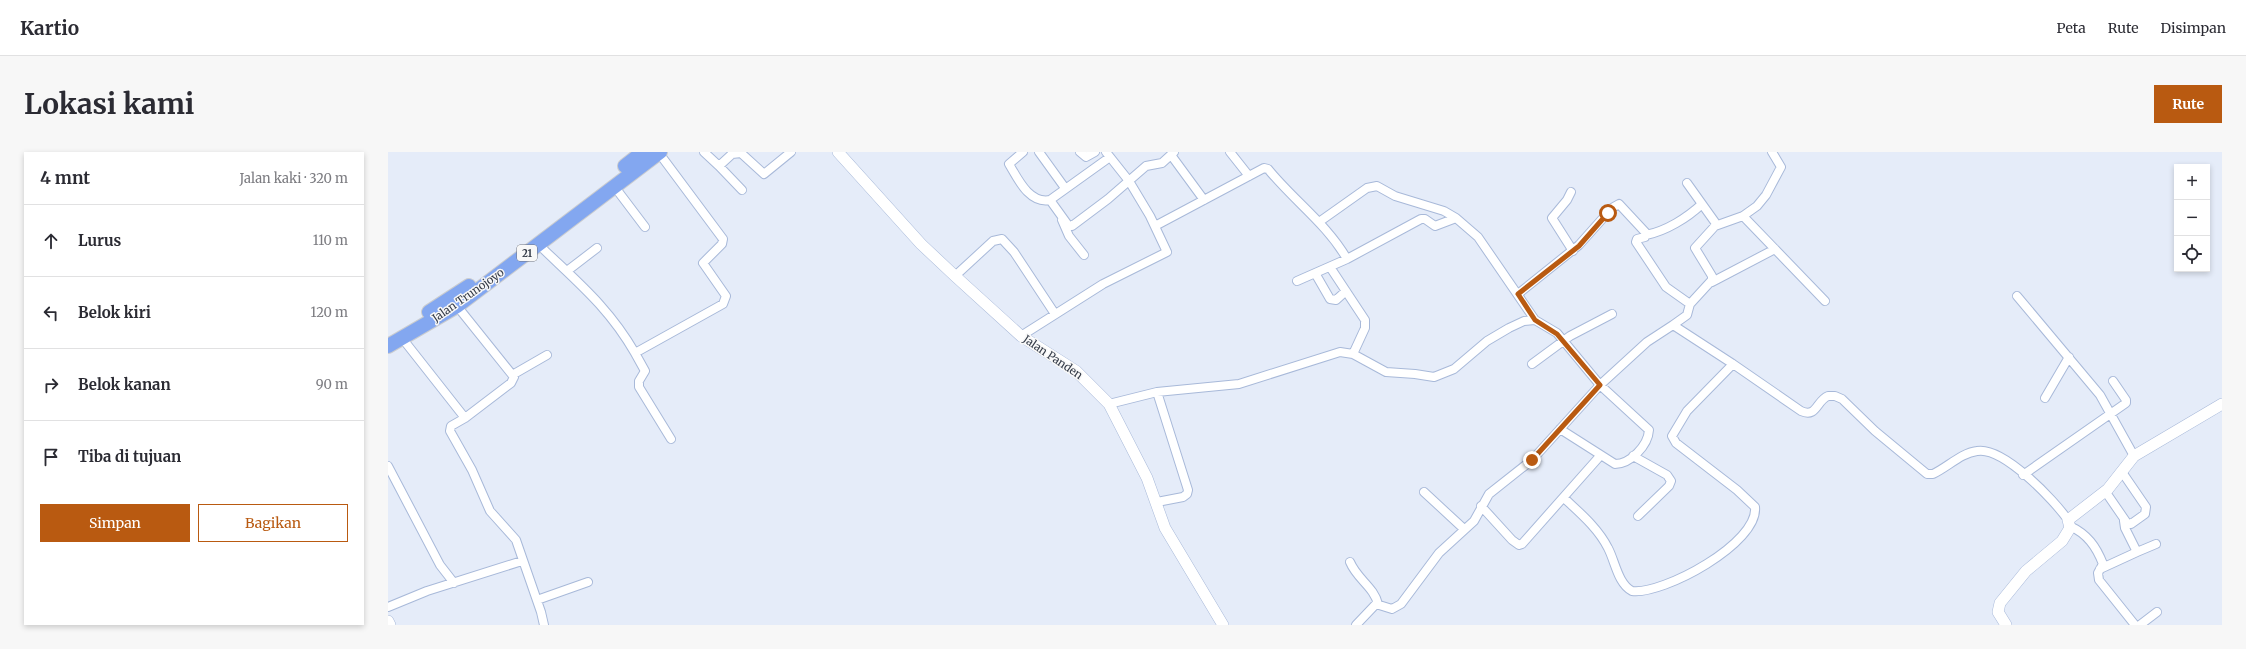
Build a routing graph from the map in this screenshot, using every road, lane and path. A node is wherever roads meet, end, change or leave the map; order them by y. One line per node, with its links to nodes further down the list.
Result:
1 (644, 152): 56 (highway, Jalan Trunojoyo / 21)
2 (704, 152): 14 (street)
3 (791, 152): 14 (street)
4 (838, 152): 42 (street, Jalan Panden)
5 (1023, 152): 22 (street)
6 (1039, 152): 19 (street)
7 (1080, 152): 8 (street)
8 (1095, 152)
9 (1230, 152): 15 (street)
10 (1772, 152): 26 (street)
11 (659, 153): 18 (highway, Jalan Trunojoyo / 21); 60 (street)
12 (1172, 153): 16 (street); 23 (street)
13 (1108, 154): 16 (street); 19 (street)
14 (719, 166): 20 (street)
15 (1249, 176): 23 (street); 28 (street)
16 (1129, 181): 25 (street); 30 (street)
17 (1687, 183): 24 (street)
18 (614, 186): 31 (street); 33 (highway, Jalan Trunojoyo / 21)
19 (1065, 188): 22 (street)
20 (742, 190)
21 (1570, 192): 36 (street)
22 (1050, 200): 25 (street)
23 (1204, 200): 30 (street)
24 (1702, 204): 29 (street); 32 (street)
25 (1061, 216): 37 (street)
26 (1743, 216): 29 (street); 35 (street)
27 (1456, 218): 28 (street); 38 (street); 46 (street)
28 (1319, 222): 38 (street)
29 (1717, 225): 44 (street)
30 (1155, 226): 51 (street)
31 (645, 227)
32 (1646, 235): 36 (street); 49 (street)
33 (538, 244): 40 (street); 50 (highway, Jalan Trunojoyo / 21)
34 (597, 248): 40 (street)
35 (1775, 249): 44 (street); 48 (street)
36 (1573, 251): 46 (street)
37 (1084, 254)
38 (1347, 259): 39 (street)
39 (1330, 267): 41 (street); 45 (street)
40 (567, 271): 60 (street)
41 (1315, 273): 43 (street); 45 (street)
42 (955, 276): 51 (street); 55 (street, Jalan Panden)
43 (1297, 281)
44 (1712, 282): 49 (street)
45 (1346, 291): 61 (street)
46 (1518, 294): 53 (street)
47 (2017, 296): 63 (street)
48 (1825, 301)
49 (1690, 304): 54 (street)
50 (457, 306): 57 (highway, Jalan Trunojoyo / 21); 66 (street)
51 (1055, 314): 55 (street)
52 (1612, 314): 58 (street)
53 (1535, 320): 58 (street); 61 (street)
54 (1673, 325): 65 (street); 68 (street)
55 (1021, 336): 71 (street, Jalan Panden)
56 (388, 337)
57 (402, 338): 59 (highway, Jalan Trunojoyo / 21); 74 (street)
58 (1564, 341): 64 (street); 68 (street)
59 (388, 346)
60 (635, 353): 76 (street)
61 (1353, 354): 69 (street)
62 (547, 355): 66 (street)
63 (2069, 357): 70 (street); 73 (street)
64 (1532, 364)
65 (1733, 364): 82 (street); 85 (street)
66 (514, 374): 74 (street)
67 (2113, 380): 73 (street)
68 (1600, 385): 75 (street); 78 (street)
69 (1158, 392): 71 (street); 86 (street)
70 (2046, 398)
71 (1109, 404): 86 (street, Jalan Panden)
72 (2222, 404): 79 (street)
73 (2111, 412): 79 (street); 82 (street)
74 (465, 418): 94 (street)
75 (1560, 429): 77 (street); 87 (street)
76 (671, 440)
77 (1600, 456): 78 (street); 85 (street)
78 (1633, 456): 88 (street)
79 (2134, 456): 81 (street)
80 (388, 466): 98 (street)
81 (2122, 472): 83 (street); 89 (street)
82 (2023, 475): 90 (street)
83 (2105, 491): 89 (street); 90 (street)
84 (1424, 492): 91 (street)
85 (1564, 498): 87 (street)
86 (1157, 502): 106 (street, Jalan Panden)
87 (1481, 506): 91 (street)
88 (1638, 516)
89 (2124, 521): 93 (street)
90 (2069, 523): 96 (street); 108 (street)
91 (1464, 529): 100 (street)
92 (2156, 544): 93 (street)
93 (2137, 552): 96 (street)
94 (522, 561): 98 (street); 99 (street)
95 (1350, 562): 100 (street)
96 (2100, 570): 109 (street)
97 (588, 582): 99 (street)
98 (454, 583): 101 (street)
99 (536, 600): 105 (street)
100 (1378, 604): 107 (street)
101 (388, 607)
102 (2157, 612): 110 (street)
103 (388, 621): 104 (street)
104 (390, 625)
105 (544, 625)
106 (1223, 625)
107 (1356, 625)
108 (2006, 625)
109 (2135, 625)
110 (2140, 625)

